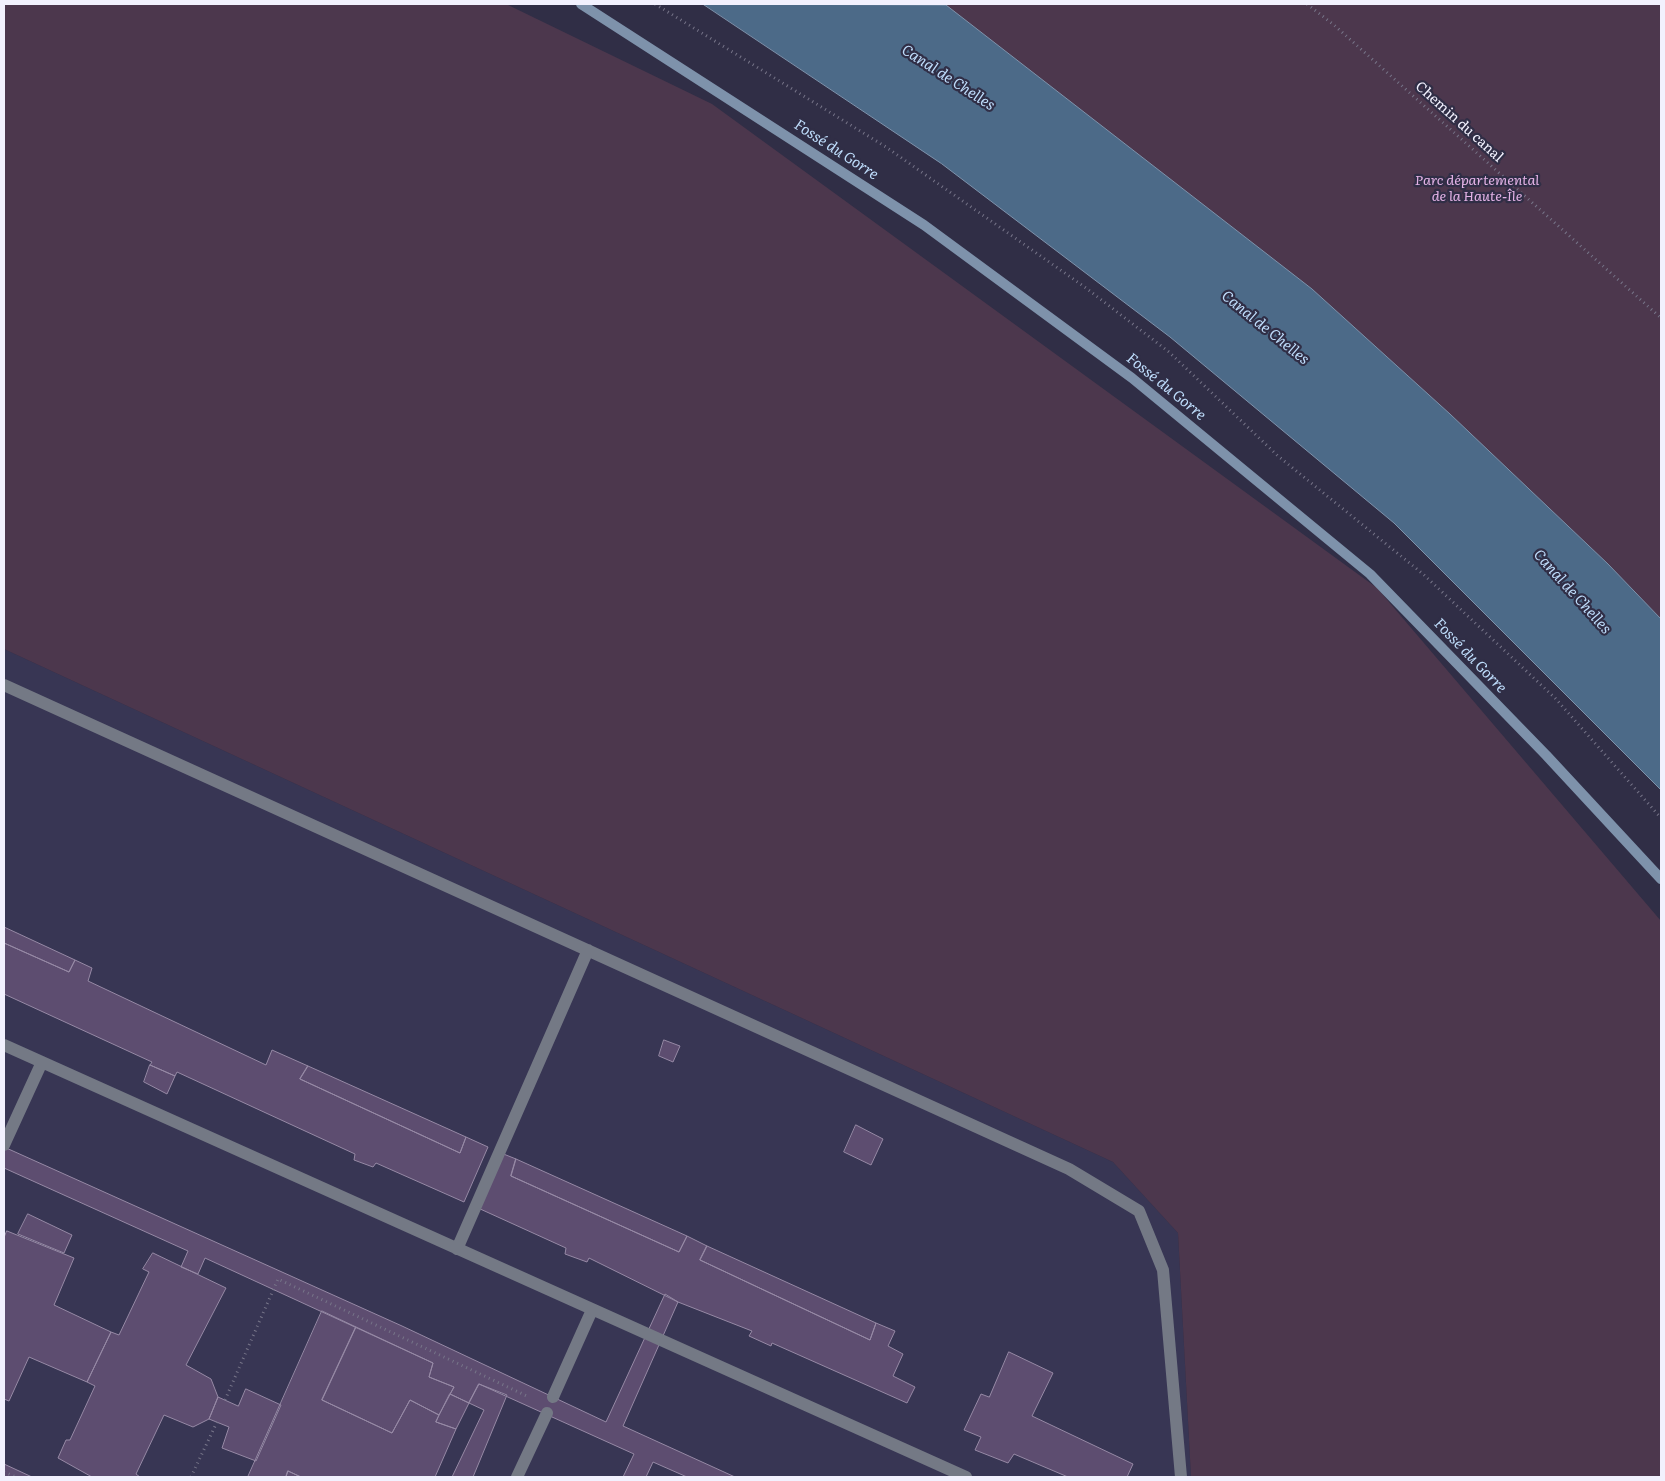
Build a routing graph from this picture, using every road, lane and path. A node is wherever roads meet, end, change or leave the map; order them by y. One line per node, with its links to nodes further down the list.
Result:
1 (655, 4): 5 (path)
2 (1307, 4): 3 (path, Chemin du canal)
3 (1661, 318)
4 (4, 684): 6 (lane)
5 (1661, 818)
6 (588, 950): 10 (lane); 22 (lane)
7 (4, 1045): 8 (lane)
8 (42, 1062): 9 (lane); 10 (lane)
9 (4, 1145)
10 (457, 1249): 11 (lane)
11 (592, 1310): 12 (lane); 21 (lane)
12 (553, 1397)
13 (531, 1398): 14 (path)
14 (225, 1400)
15 (547, 1413): 20 (lane)
16 (217, 1422): 19 (path)
17 (4, 1472): 18 (path)
18 (16, 1477)
19 (191, 1477)
20 (517, 1477)
21 (966, 1477)
22 (1181, 1477)

